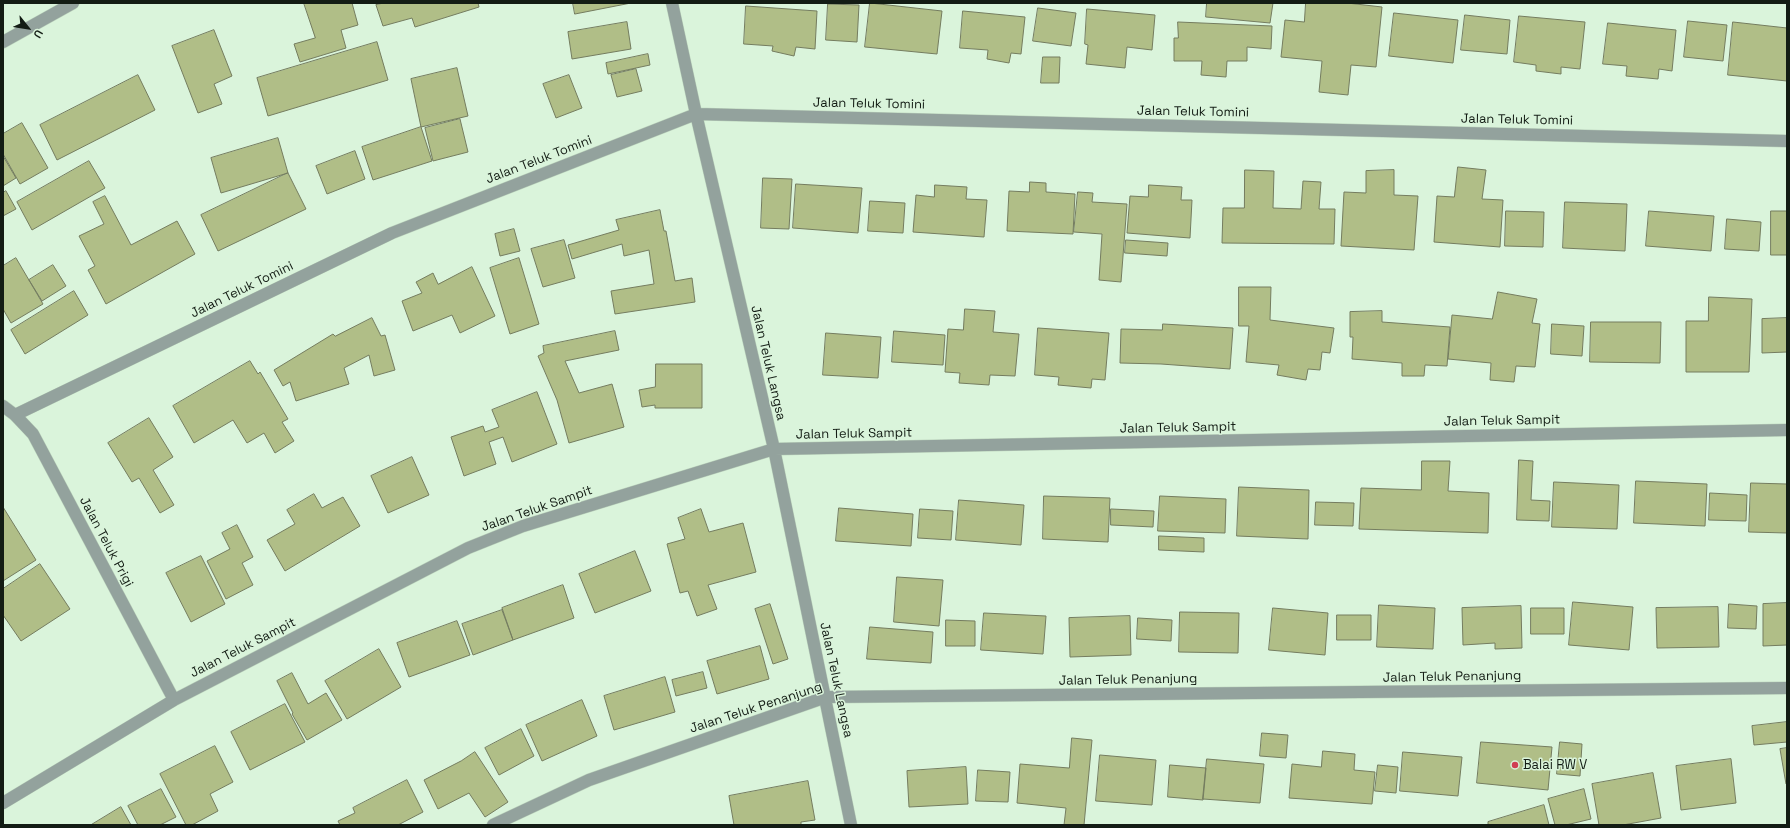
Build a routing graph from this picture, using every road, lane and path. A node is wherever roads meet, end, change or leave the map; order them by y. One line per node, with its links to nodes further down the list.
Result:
1 (73, 3): 3 (street)
2 (672, 3): 4 (street, Jalan Teluk Langsa)
3 (3, 42)
4 (696, 114): 5 (street, Jalan Teluk Tomini); 7 (street, Jalan Teluk Tomini); 9 (street, Jalan Teluk Langsa)
5 (1787, 141)
6 (3, 406): 7 (street, Jalan Teluk Prigi)
7 (15, 415): 12 (street, Jalan Teluk Prigi)
8 (1787, 430): 9 (street, Jalan Teluk Sampit)
9 (774, 449): 11 (street, Jalan Teluk Langsa); 12 (street, Jalan Teluk Sampit)
10 (1787, 688): 11 (street, Jalan Teluk Penanjung)
11 (826, 697): 14 (street, Jalan Teluk Penanjung); 15 (street, Jalan Teluk Langsa)
12 (174, 700): 13 (street, Jalan Teluk Sampit)
13 (3, 803)
14 (493, 825)
15 (851, 825)

